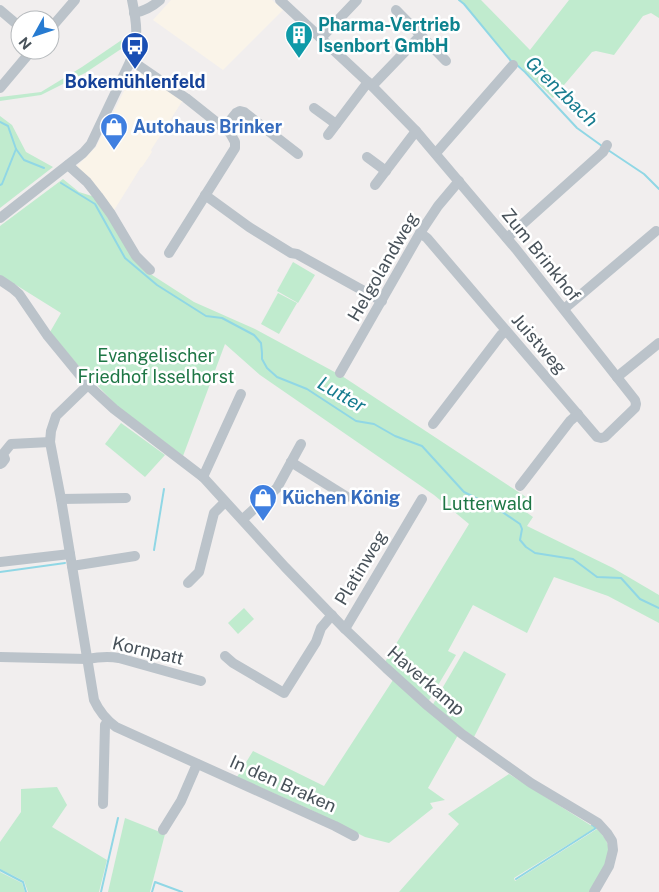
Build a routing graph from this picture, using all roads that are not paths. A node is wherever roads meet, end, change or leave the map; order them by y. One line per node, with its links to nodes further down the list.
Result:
1 (74, 0): 9 (street)
2 (132, 0): 8 (street)
3 (160, 0): 8 (street)
4 (280, 0): 12 (street, Zum Brinkhof)
5 (357, 0): 12 (street)
6 (0, 10): 10 (street)
7 (396, 10): 11 (street)
8 (134, 13): 15 (street)
9 (60, 16)
10 (10, 18)
11 (420, 35): 14 (street); 17 (street)
12 (321, 38): 17 (street, Zum Brinkhof)
13 (24, 60): 18 (street)
14 (446, 61)
15 (130, 62): 21 (street); 28 (street)
16 (513, 65): 25 (street)
17 (370, 84): 20 (street); 22 (street, Zum Brinkhof)
18 (0, 88)
19 (314, 108): 20 (street)
20 (336, 124): 23 (street)
21 (224, 128): 26 (street); 32 (street)
22 (416, 130): 25 (street, Zum Brinkhof); 29 (street)
23 (328, 135)
24 (605, 148): 36 (street)
25 (436, 153): 30 (street, Zum Brinkhof)
26 (298, 154)
27 (367, 157): 29 (street)
28 (68, 166): 33 (street); 38 (street)
29 (386, 171): 31 (street)
30 (459, 180): 35 (street, Helgolandweg); 36 (street, Zum Brinkhof)
31 (375, 185)
32 (205, 195): 37 (street); 40 (street)
33 (0, 218)
34 (656, 231): 41 (street)
35 (420, 233): 40 (street, Helgolandweg); 42 (street, Juistweg)
36 (507, 238): 41 (street, Zum Brinkhof)
37 (169, 253)
38 (150, 270)
39 (0, 280): 46 (street, Haverkamp)
40 (382, 301): 44 (street, Helgolandweg)
41 (564, 309): 45 (street, Zum Brinkhof)
42 (506, 331): 49 (street, Juistweg); 50 (street)
43 (659, 343): 45 (street)
44 (340, 373)
45 (617, 378): 48 (street, Zum Brinkhof)
46 (88, 385): 51 (street); 55 (street, Haverkamp)
47 (241, 394): 55 (street)
48 (636, 404): 49 (street, Juistweg)
49 (578, 414): 56 (street)
50 (433, 424)
51 (50, 442): 53 (street); 58 (street, In den Braken)
52 (302, 444): 54 (street)
53 (1, 457)
54 (291, 462): 57 (street); 62 (street)
55 (203, 478): 61 (street, Haverkamp)
56 (520, 486)
57 (347, 496)
58 (61, 498): 59 (street); 63 (street, In den Braken)
59 (126, 498)
60 (422, 499): 69 (street, Platinweg)
61 (225, 502): 62 (street, Haverkamp); 67 (street)
62 (243, 519): 68 (street, Haverkamp)
63 (70, 554): 65 (street); 66 (street, In den Braken)
64 (135, 556): 66 (street)
65 (0, 562)
66 (72, 566): 72 (street, In den Braken)
67 (188, 583)
68 (332, 616): 69 (street, Haverkamp); 70 (street)
69 (344, 629): 79 (street, Haverkamp)
70 (225, 656)
71 (0, 657): 72 (street)
72 (86, 659): 73 (street, Kornpatt); 74 (street, In den Braken)
73 (201, 681)
74 (108, 721): 75 (street, In den Braken); 76 (street)
75 (197, 764): 77 (street); 78 (street, In den Braken)
76 (103, 804)
77 (164, 830)
78 (354, 836)
79 (594, 892)

